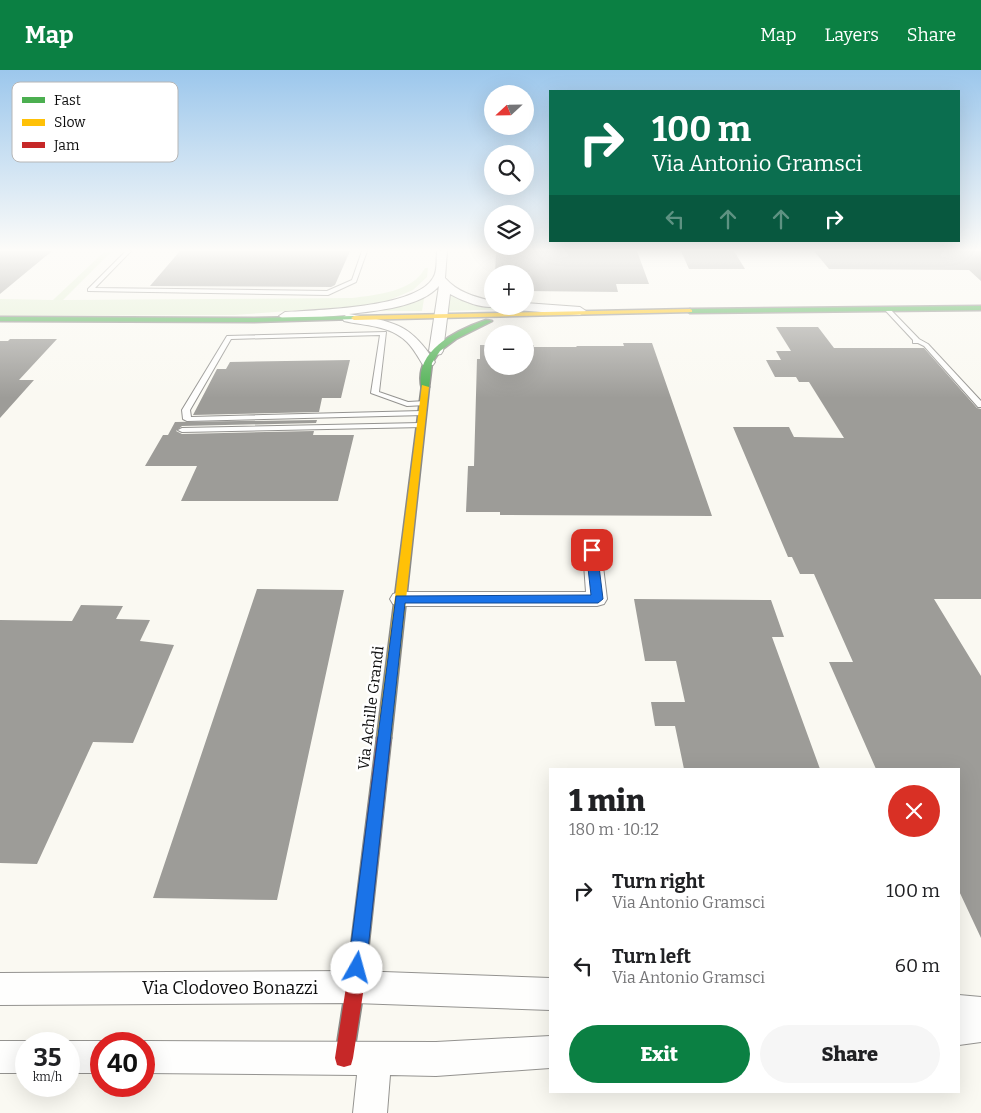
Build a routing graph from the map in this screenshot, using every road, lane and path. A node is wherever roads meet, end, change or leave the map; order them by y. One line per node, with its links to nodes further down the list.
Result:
1 (410, 300): 13 (street)
2 (434, 300): 14 (street, Via Achille Grandi)
3 (439, 300): 10 (street, Via Achille Grandi)
4 (534, 307): 7 (street)
5 (981, 308): 6 (main road)
6 (887, 309): 7 (main road); 17 (lane)
7 (615, 313): 9 (main road)
8 (527, 315): 10 (main road); 15 (main road, Via Achille Grandi)
9 (534, 315)
10 (440, 317): 14 (main road); 15 (street, Via Achille Grandi)
11 (348, 318): 13 (main road); 14 (main road); 16 (street)
12 (0, 319): 13 (main road)
13 (254, 320)
14 (425, 325): 16 (street, Via Achille Grandi)
15 (436, 351): 16 (main road, Via Achille Grandi)
16 (425, 357): 18 (main road, Via Achille Grandi)
17 (981, 405)
18 (423, 408): 18 (lane); 19 (main road, Via Achille Grandi)
19 (421, 425): 20 (lane); 22 (main road, Via Achille Grandi)
20 (182, 430)
21 (592, 550): 22 (street)
22 (400, 599): 23 (main road, Via Achille Grandi)
23 (355, 987): 24 (street, Via Clodoveo Bonazzi); 25 (street, Via Clodoveo Bonazzi); 34 (main road, Via Achille Grandi)
24 (0, 989)
25 (549, 994)
26 (960, 1011): 27 (street)
27 (981, 1013)
28 (981, 1026): 29 (street)
29 (960, 1029)
30 (549, 1052): 34 (street)
31 (0, 1057): 32 (street)
32 (15, 1057)
33 (155, 1058): 34 (street)
34 (360, 1058): 35 (street)
35 (370, 1113)

